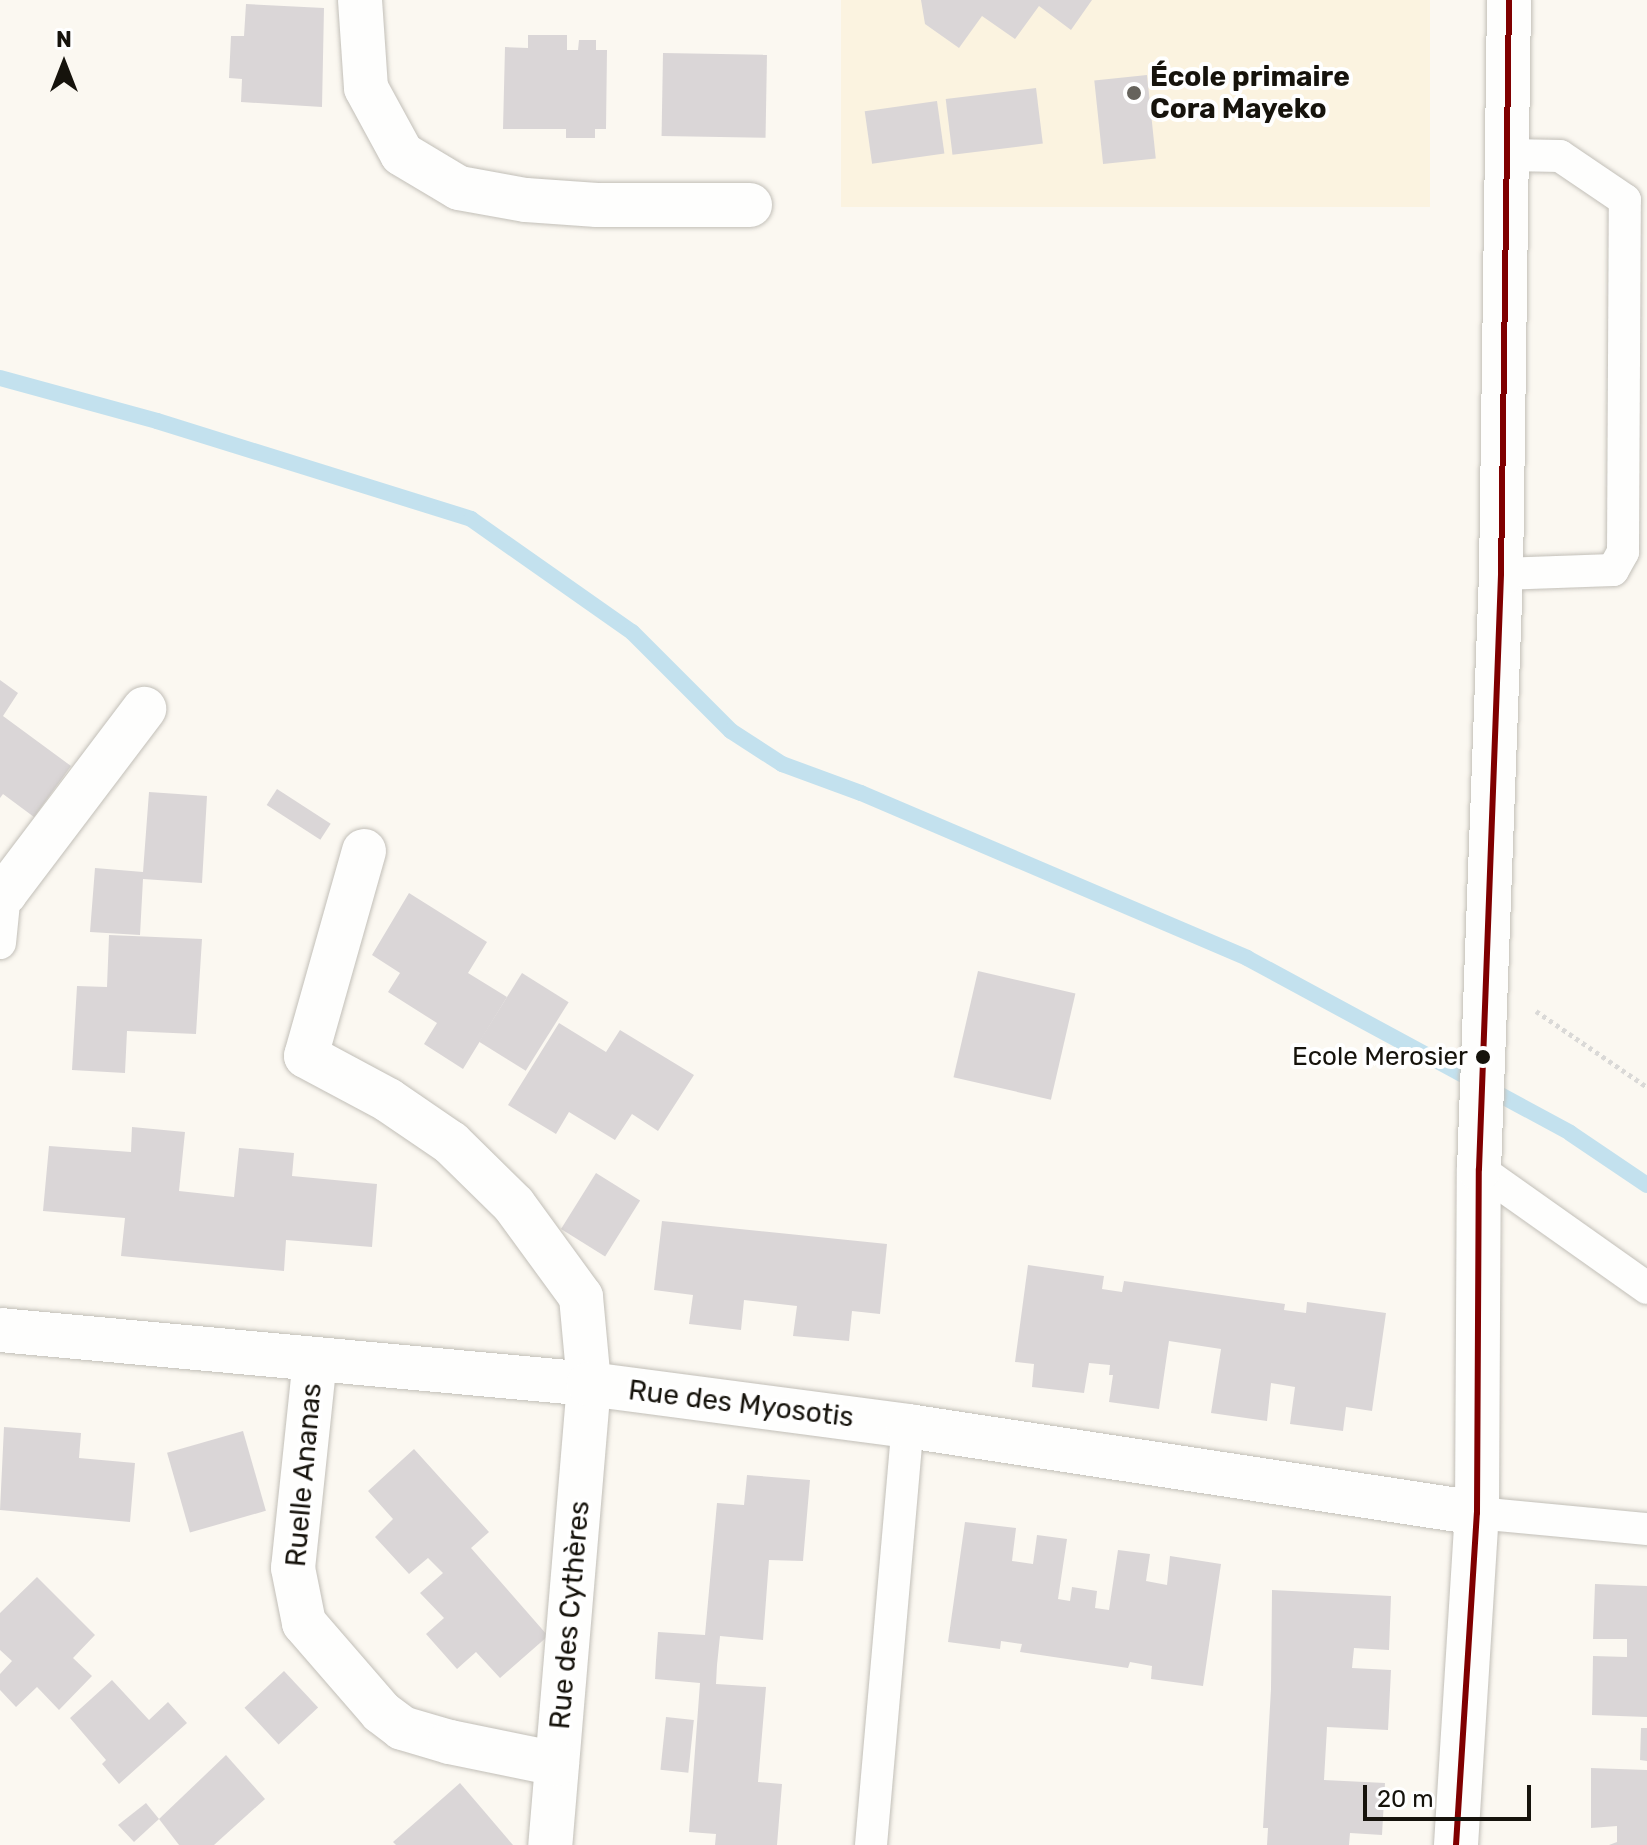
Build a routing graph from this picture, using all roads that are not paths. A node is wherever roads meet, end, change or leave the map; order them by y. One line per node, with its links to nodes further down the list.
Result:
1 (360, 0): 4 (street)
2 (1509, 0): 3 (street)
3 (1509, 155): 5 (street); 5 (lane)
4 (750, 205)
5 (1501, 574): 10 (street)
6 (144, 709): 8 (street)
7 (364, 851): 14 (street, Rue des Cythères)
8 (2, 892): 9 (lane)
9 (0, 943)
10 (1480, 1158): 11 (lane); 16 (street)
11 (1647, 1288)
12 (0, 1330): 13 (street, Rue des Myosotis)
13 (315, 1359): 14 (street, Rue des Myosotis); 18 (street, Ruelle Ananas)
14 (589, 1384): 15 (street, Rue des Myosotis); 18 (street, Rue des Cythères)
15 (908, 1426): 16 (street, Rue des Myosotis); 20 (lane)
16 (1477, 1513): 17 (lane); 21 (street)
17 (1647, 1529)
18 (557, 1764): 19 (street, Rue des Cythères)
19 (550, 1845)
20 (871, 1845)
21 (1456, 1845)

